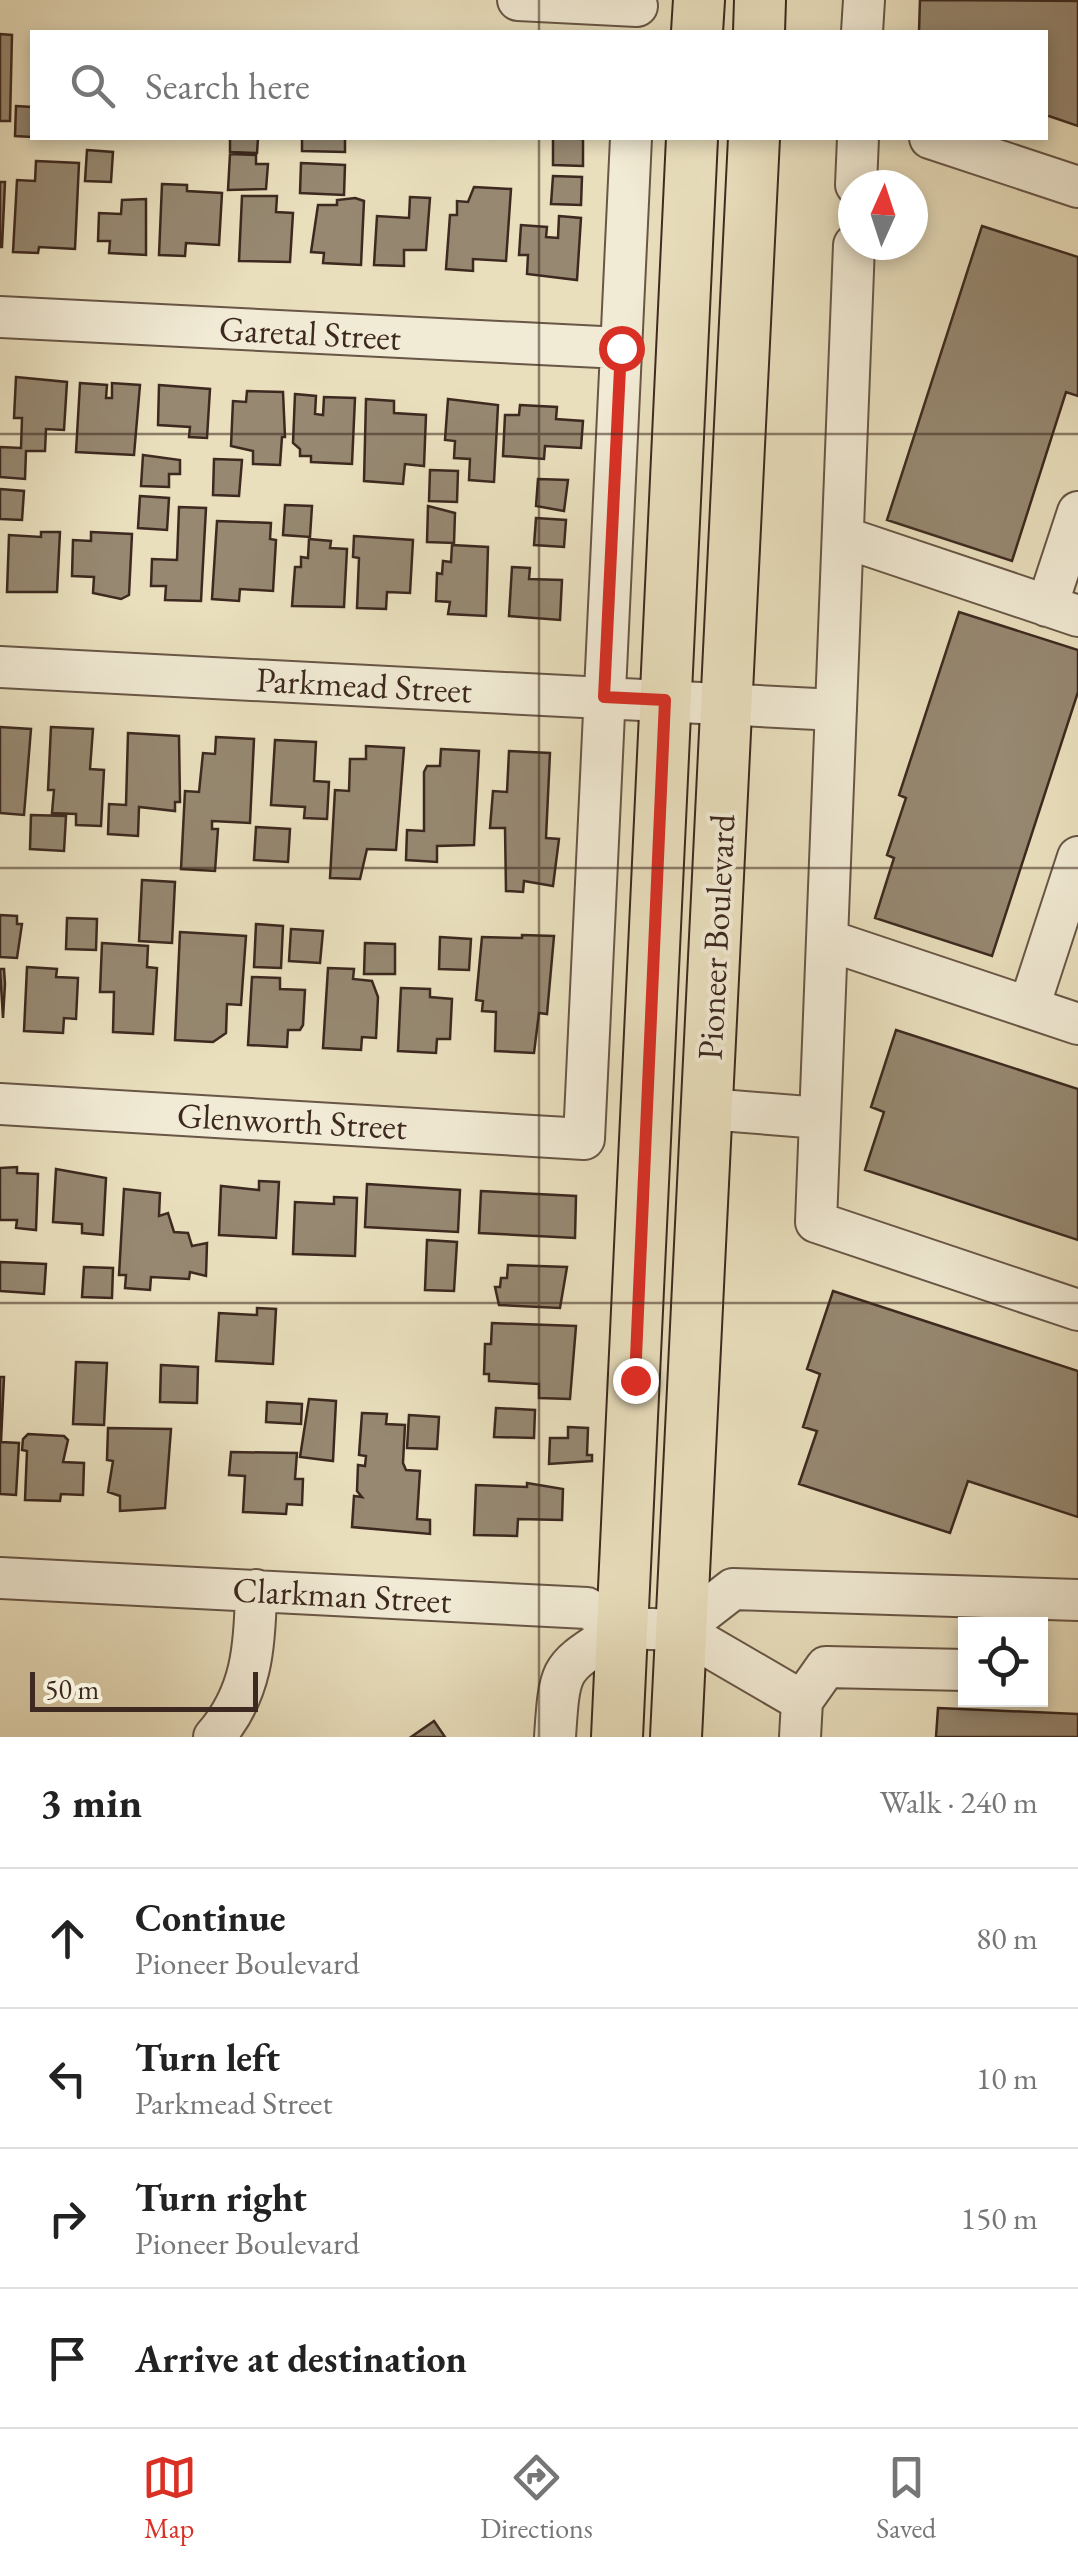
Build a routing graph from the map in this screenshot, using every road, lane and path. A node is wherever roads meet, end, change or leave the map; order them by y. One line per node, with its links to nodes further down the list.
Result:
1 (518, 0): 5 (street)
2 (698, 0): 6 (main road)
3 (760, 0): 7 (main road)
4 (864, 0): 8 (street)
5 (637, 13)
6 (697, 30)
7 (758, 30)
8 (862, 30)
9 (631, 140): 18 (street)
10 (692, 140): 24 (main road, Pioneer Boulevard)
11 (754, 140): 25 (main road, Pioneer Boulevard)
12 (858, 140): 14 (street)
13 (936, 140): 15 (street)
14 (857, 170)
15 (1078, 187)
16 (853, 260): 20 (street)
17 (0, 317): 18 (street, Garetal Street)
18 (621, 348): 23 (street)
19 (1078, 512): 21 (street)
20 (843, 537): 21 (street); 26 (street)
21 (1062, 611)
22 (0, 667): 23 (street, Parkmead Street)
23 (604, 697): 24 (street, Parkmead Street); 31 (street, Glenworth Street)
24 (665, 700): 25 (street, Parkmead Street); 38 (main road, Pioneer Boulevard)
25 (728, 704): 26 (street, Parkmead Street); 32 (main road, Pioneer Boulevard)
26 (836, 710): 28 (street)
27 (1078, 857): 29 (street)
28 (827, 940): 29 (street); 33 (street)
29 (1029, 1007): 30 (street)
30 (1078, 1024)
31 (0, 1104)
32 (707, 1109): 33 (street); 39 (main road, Pioneer Boulevard)
33 (820, 1118): 34 (street)
34 (1078, 1310)
35 (0, 1578): 36 (street, Clarkman Street)
36 (256, 1590): 38 (street, Clarkman Street); 42 (street)
37 (1078, 1600): 39 (street)
38 (622, 1628): 39 (street, Clarkman Street); 43 (street); 44 (main road, Pioneer Boulevard)
39 (680, 1630): 41 (street); 45 (main road, Pioneer Boulevard)
40 (958, 1670): 41 (street)
41 (801, 1719)
42 (214, 1737)
43 (556, 1737)
44 (617, 1737)
45 (676, 1737)

